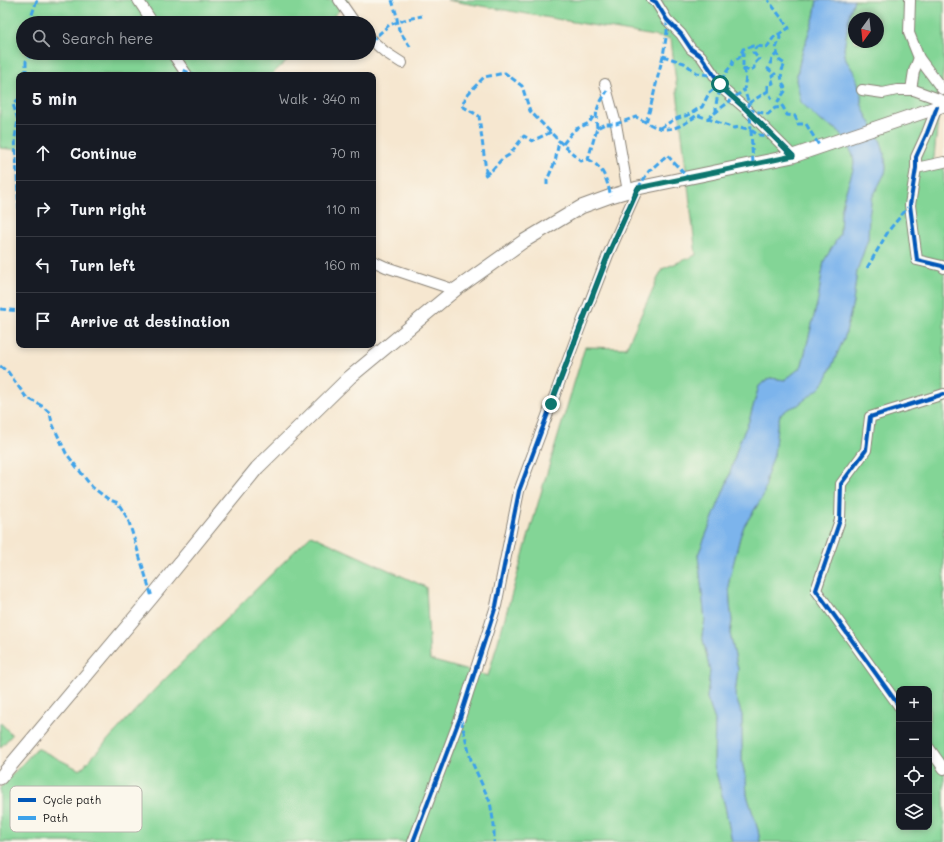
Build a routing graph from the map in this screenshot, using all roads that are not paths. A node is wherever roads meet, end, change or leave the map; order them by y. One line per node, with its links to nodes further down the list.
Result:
1 (138, 0): 5 (street)
2 (339, 0): 6 (street)
3 (652, 0): 16 (street)
4 (910, 0): 8 (street)
5 (148, 16)
6 (349, 16)
7 (376, 44): 10 (street)
8 (919, 58): 14 (street); 15 (street)
9 (177, 60): 11 (street)
10 (402, 64)
11 (185, 72)
12 (605, 84): 19 (street)
13 (862, 90): 14 (street)
14 (911, 90): 15 (street)
15 (941, 98): 16 (main road); 18 (street)
16 (793, 156): 19 (main road)
17 (944, 162): 18 (street)
18 (916, 168): 21 (street)
19 (633, 190): 22 (main road); 28 (street)
20 (376, 262): 22 (street)
21 (944, 268)
22 (455, 290): 27 (main road)
23 (944, 394): 24 (street)
24 (896, 702)
25 (932, 752): 26 (street)
26 (944, 769)
27 (0, 778)
28 (414, 842)

